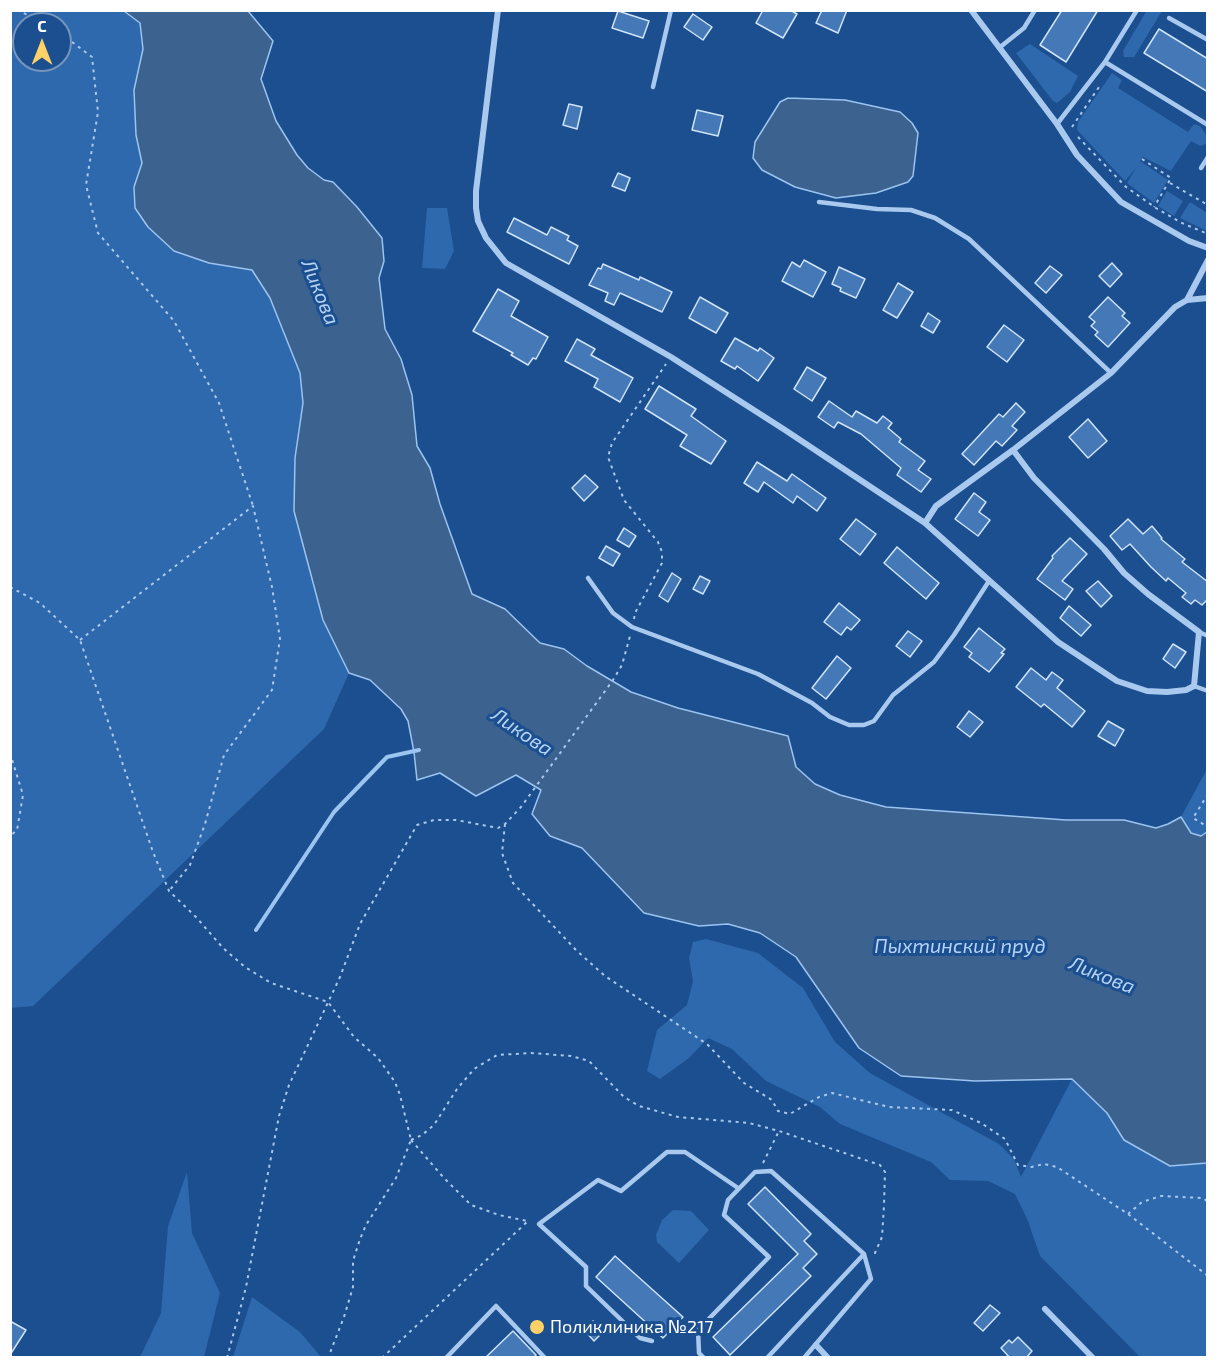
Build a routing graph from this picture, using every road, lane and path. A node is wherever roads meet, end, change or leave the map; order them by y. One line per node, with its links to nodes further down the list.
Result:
1 (498, 10): 31 (street)
2 (671, 10): 14 (lane)
3 (971, 10): 11 (street)
4 (1028, 10): 7 (lane)
5 (1035, 10): 7 (lane)
6 (1137, 10): 12 (lane)
7 (1032, 16): 11 (lane)
8 (1169, 18): 9 (lane)
9 (1208, 40)
10 (72, 42): 34 (path)
11 (999, 48): 16 (street)
12 (1105, 62): 15 (lane); 17 (lane)
13 (1101, 84): 18 (path)
14 (653, 87)
15 (1065, 114): 16 (lane); 18 (path)
16 (1057, 124): 27 (street)
17 (1208, 125)
18 (1072, 127): 25 (path)
19 (1208, 157): 21 (lane)
20 (1142, 159): 22 (path)
21 (1201, 168)
22 (1170, 183): 24 (path); 25 (path)
23 (819, 202): 32 (lane)
24 (1208, 205)
25 (1154, 207): 26 (path)
26 (1208, 234)
27 (1208, 248)
28 (1208, 260): 30 (street)
29 (1208, 298): 30 (street)
30 (1187, 300): 32 (street)
31 (671, 357): 35 (street); 39 (path)
32 (1112, 373): 33 (street)
33 (1013, 450): 35 (street); 40 (street)
34 (253, 506): 42 (path); 50 (path)
35 (925, 523): 37 (street)
36 (588, 578): 39 (lane)
37 (989, 580): 39 (lane); 43 (street)
38 (10, 587): 42 (path)
39 (632, 627): 47 (path)
40 (1199, 632): 41 (lane); 43 (street)
41 (1208, 636)
42 (80, 640): 50 (path)
43 (1194, 686): 44 (lane)
44 (1208, 691)
45 (10, 753): 49 (path)
46 (1208, 794): 48 (path)
47 (506, 824): 51 (path); 57 (path)
48 (1208, 827)
49 (10, 836)
50 (169, 891): 51 (path)
51 (328, 1002): 53 (path); 65 (path)
52 (779, 1131): 53 (path); 54 (path); 60 (path)
53 (411, 1140): 58 (path); 66 (path)
54 (759, 1171): 55 (lane); 60 (lane)
55 (738, 1188): 59 (lane); 70 (lane)
56 (1208, 1202): 57 (path)
57 (1128, 1214): 61 (path)
58 (528, 1221): 59 (path); 67 (path)
59 (539, 1224): 63 (lane)
60 (864, 1254): 64 (lane); 71 (lane)
61 (1208, 1276)
62 (1045, 1309): 74 (street)
63 (652, 1341)
64 (816, 1345): 72 (lane); 73 (street)
65 (227, 1358)
66 (328, 1358)
67 (382, 1358)
68 (447, 1358): 69 (lane)
69 (545, 1358)
70 (704, 1358)
71 (767, 1358)
72 (804, 1358)
73 (828, 1358)
74 (1093, 1358)

